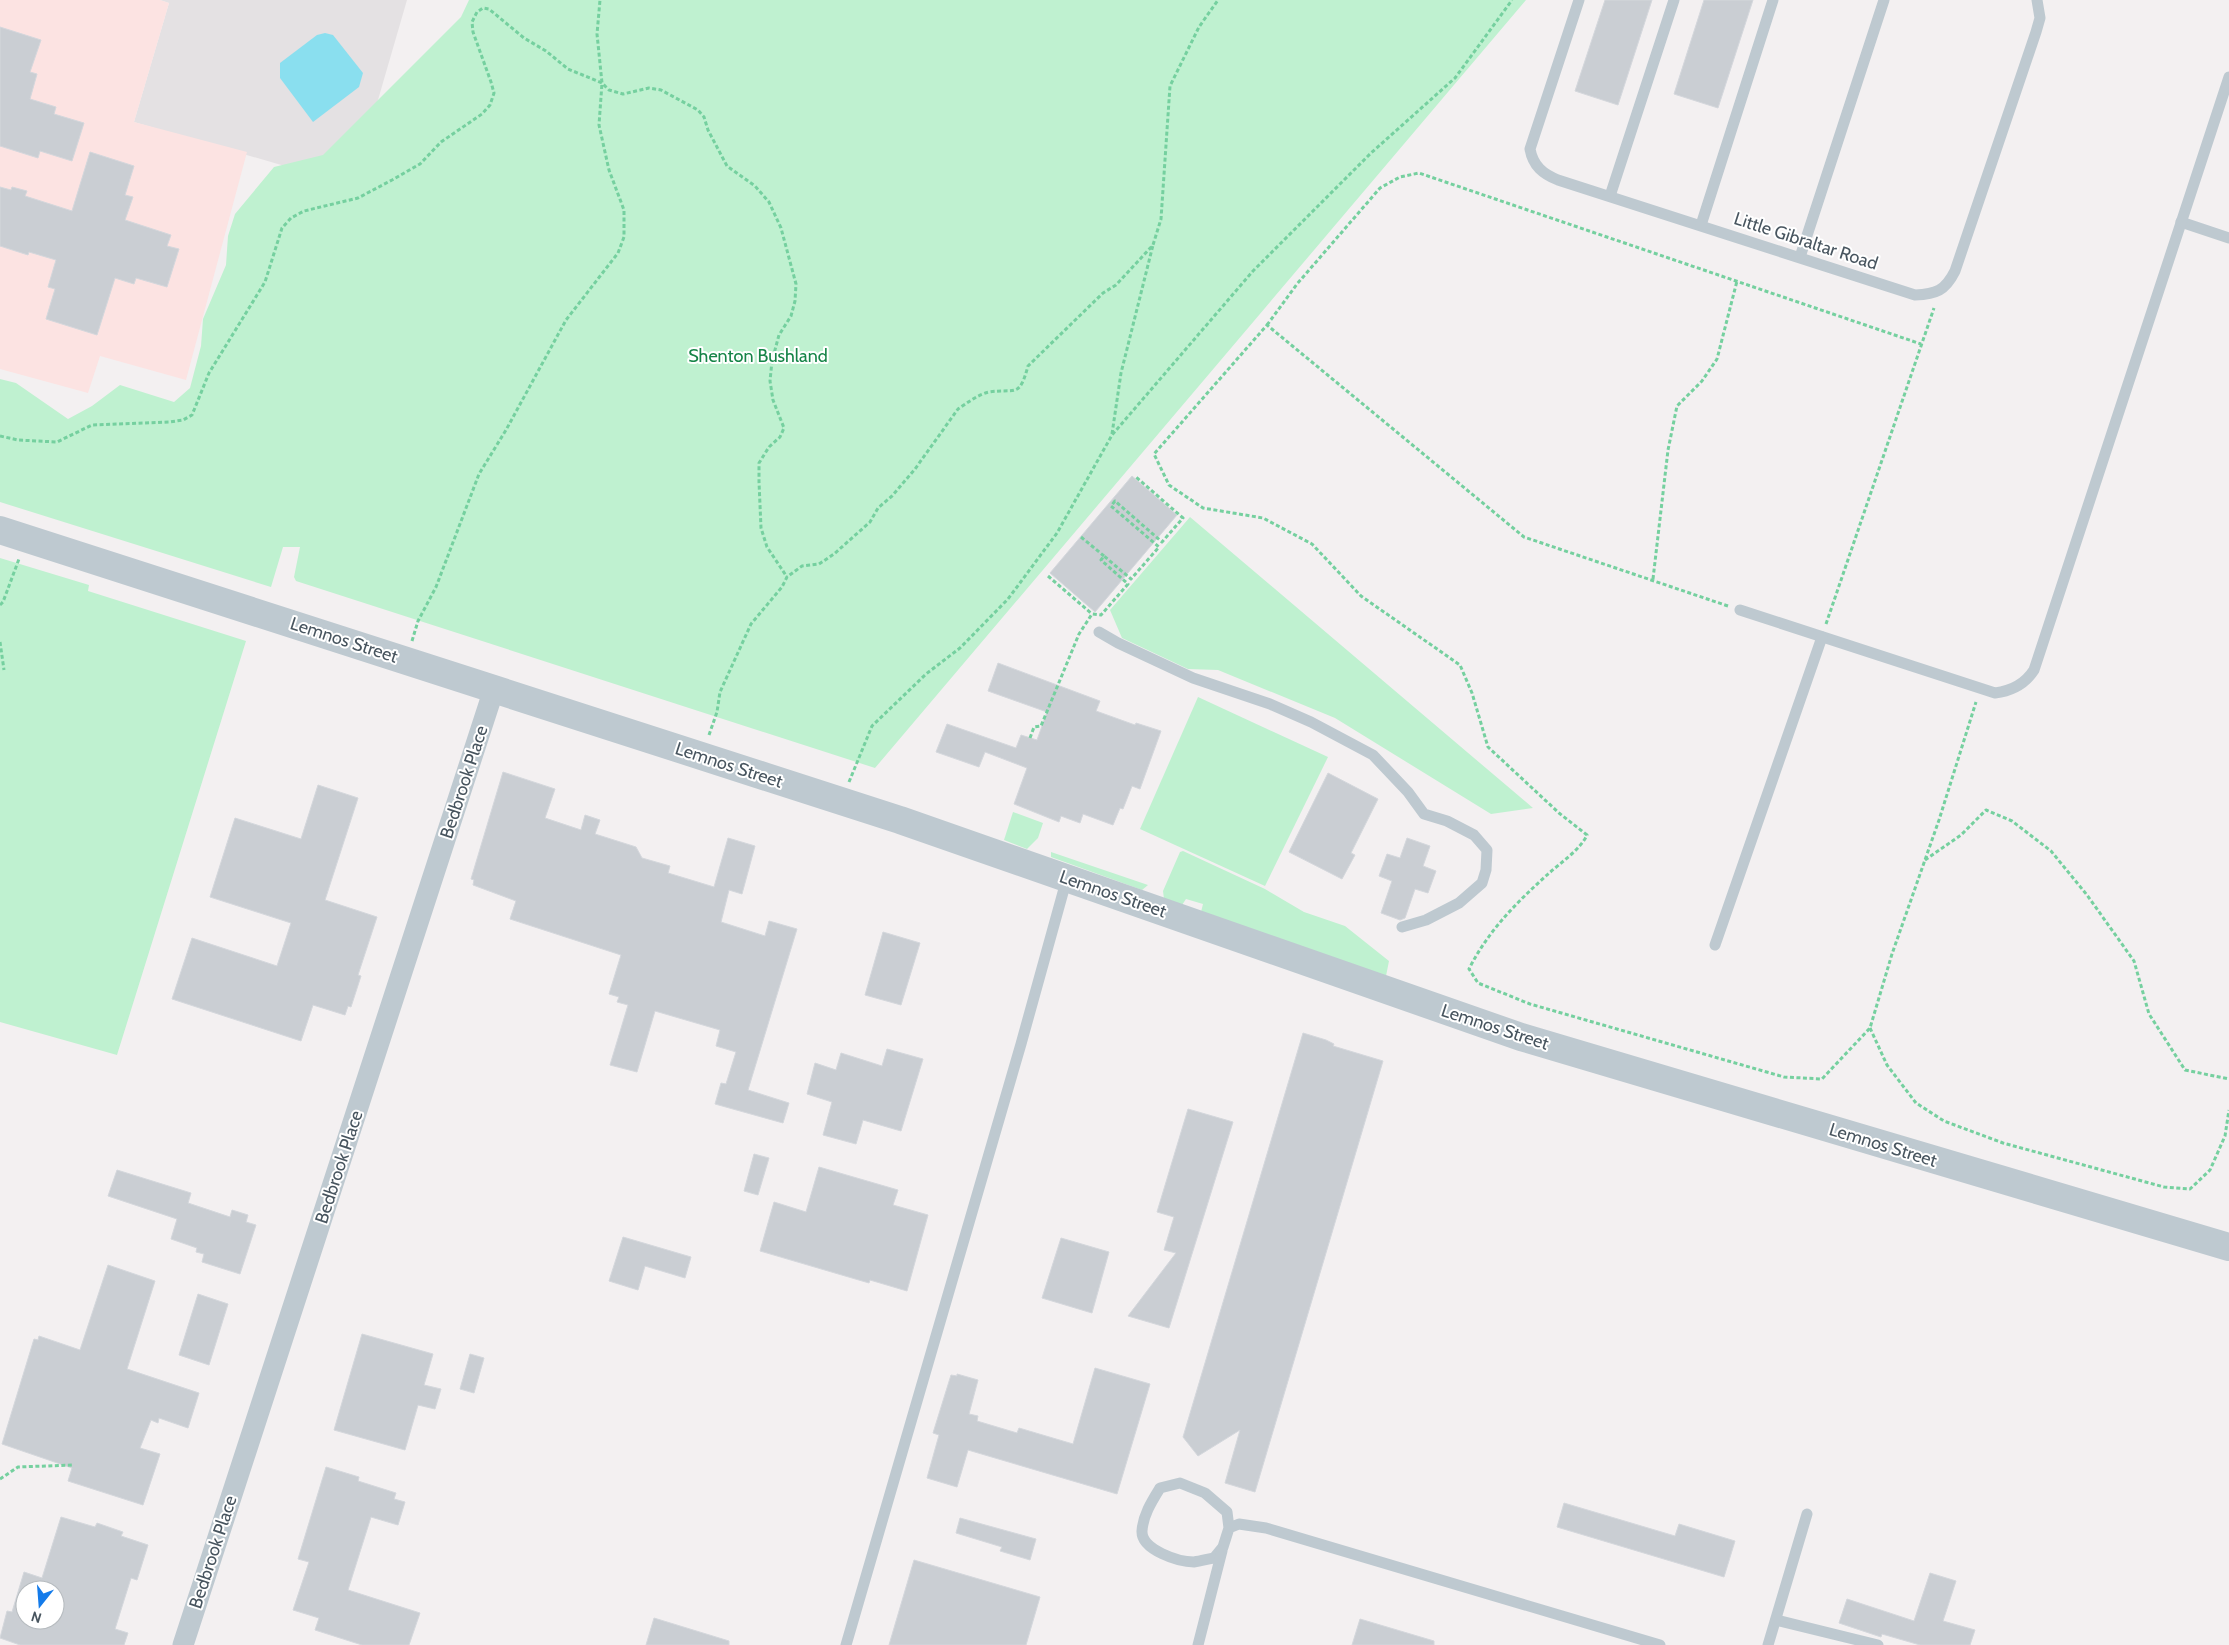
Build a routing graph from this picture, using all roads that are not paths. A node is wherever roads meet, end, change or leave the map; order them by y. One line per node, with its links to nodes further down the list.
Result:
1 (1579, 0): 7 (lane, Little Gibraltar Road)
2 (1674, 0): 7 (lane)
3 (1773, 0): 9 (lane)
4 (1884, 0): 11 (lane)
5 (2037, 0): 11 (lane, Little Gibraltar Road)
6 (2229, 77): 8 (lane)
7 (1610, 196): 9 (lane, Little Gibraltar Road)
8 (2181, 222): 10 (lane); 15 (lane)
9 (1700, 225): 11 (lane, Little Gibraltar Road)
10 (2229, 238)
11 (1800, 257)
12 (0, 530): 16 (street, Lemnos Street)
13 (1740, 610): 15 (lane)
14 (1099, 632): 18 (lane)
15 (1822, 637): 19 (lane)
16 (494, 689): 17 (street, Lemnos Street); 25 (street, Bedbrook Place)
17 (1066, 878): 20 (street, Lemnos Street); 26 (lane)
18 (1402, 927)
19 (1715, 945)
20 (2229, 1247)
21 (1807, 1514): 24 (lane)
22 (1229, 1528): 23 (lane); 23 (lane); 28 (lane)
23 (1223, 1547): 27 (lane)
24 (1776, 1620): 29 (lane); 30 (lane)
25 (183, 1645)
26 (846, 1645)
27 (1198, 1645)
28 (1660, 1645)
29 (1768, 1645)
30 (1878, 1645)

